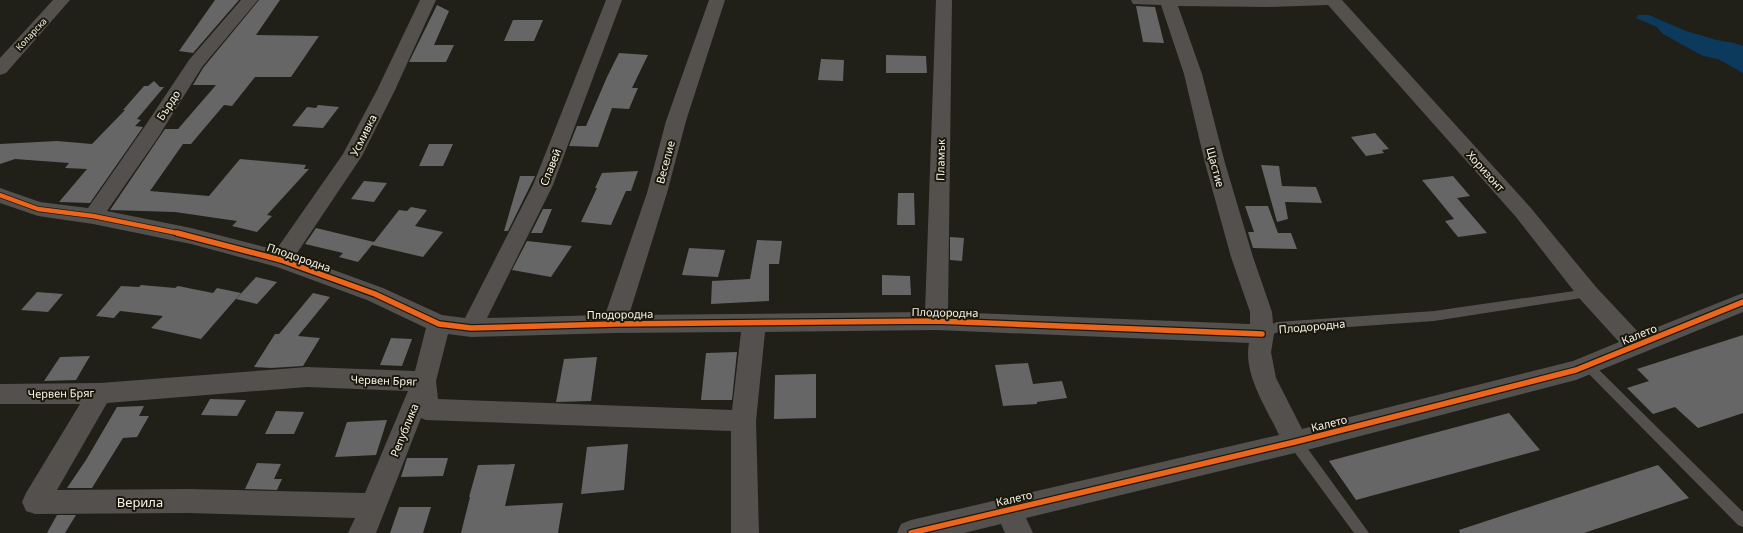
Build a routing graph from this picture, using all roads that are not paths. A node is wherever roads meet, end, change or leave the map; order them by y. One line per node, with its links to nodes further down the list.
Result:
1 (62, 0): 10 (street, Коларска)
2 (250, 0): 12 (street, Бърдо)
3 (428, 0): 13 (street, Усмивка)
4 (614, 0): 20 (street, Славей)
5 (717, 0): 19 (street, Веселие)
6 (944, 0): 16 (street, Пламък)
7 (1139, 0): 9 (street)
8 (1332, 0): 9 (street); 14 (street, Хоризонт)
9 (1168, 1): 21 (street, Щастие)
10 (0, 69)
11 (0, 195): 12 (street, Плодородна)
12 (93, 216): 13 (street, Плодородна)
13 (281, 260): 18 (street, Плодородна)
14 (1588, 293): 21 (lane, Плодородна); 22 (street, Хоризонт)
15 (1743, 302): 22 (street, Калето)
16 (936, 320): 17 (street, Плодородна); 21 (street, Плодородна)
17 (754, 322): 19 (street, Плодородна); 27 (street)
18 (439, 324): 20 (street, Плодородна); 24 (street, Република)
19 (614, 324): 20 (street, Плодородна)
20 (471, 328)
21 (1262, 334): 28 (street, Щастие)
22 (1636, 346): 23 (street, Калето)
23 (1587, 365): 28 (street, Калето); 30 (lane)
24 (424, 382): 25 (street, Червен Бряг); 27 (street, Червен Бряг); 29 (street, Република)
25 (100, 393): 26 (street, Червен Бряг); 29 (street, Верила)
26 (0, 394)
27 (743, 421): 33 (street)
28 (1295, 442): 31 (street, Калето); 35 (lane)
29 (373, 506): 32 (street, Република)
30 (1743, 521)
31 (1014, 522): 34 (street, Калето)
32 (362, 533)
33 (745, 533)
34 (911, 533)
35 (1362, 533)

